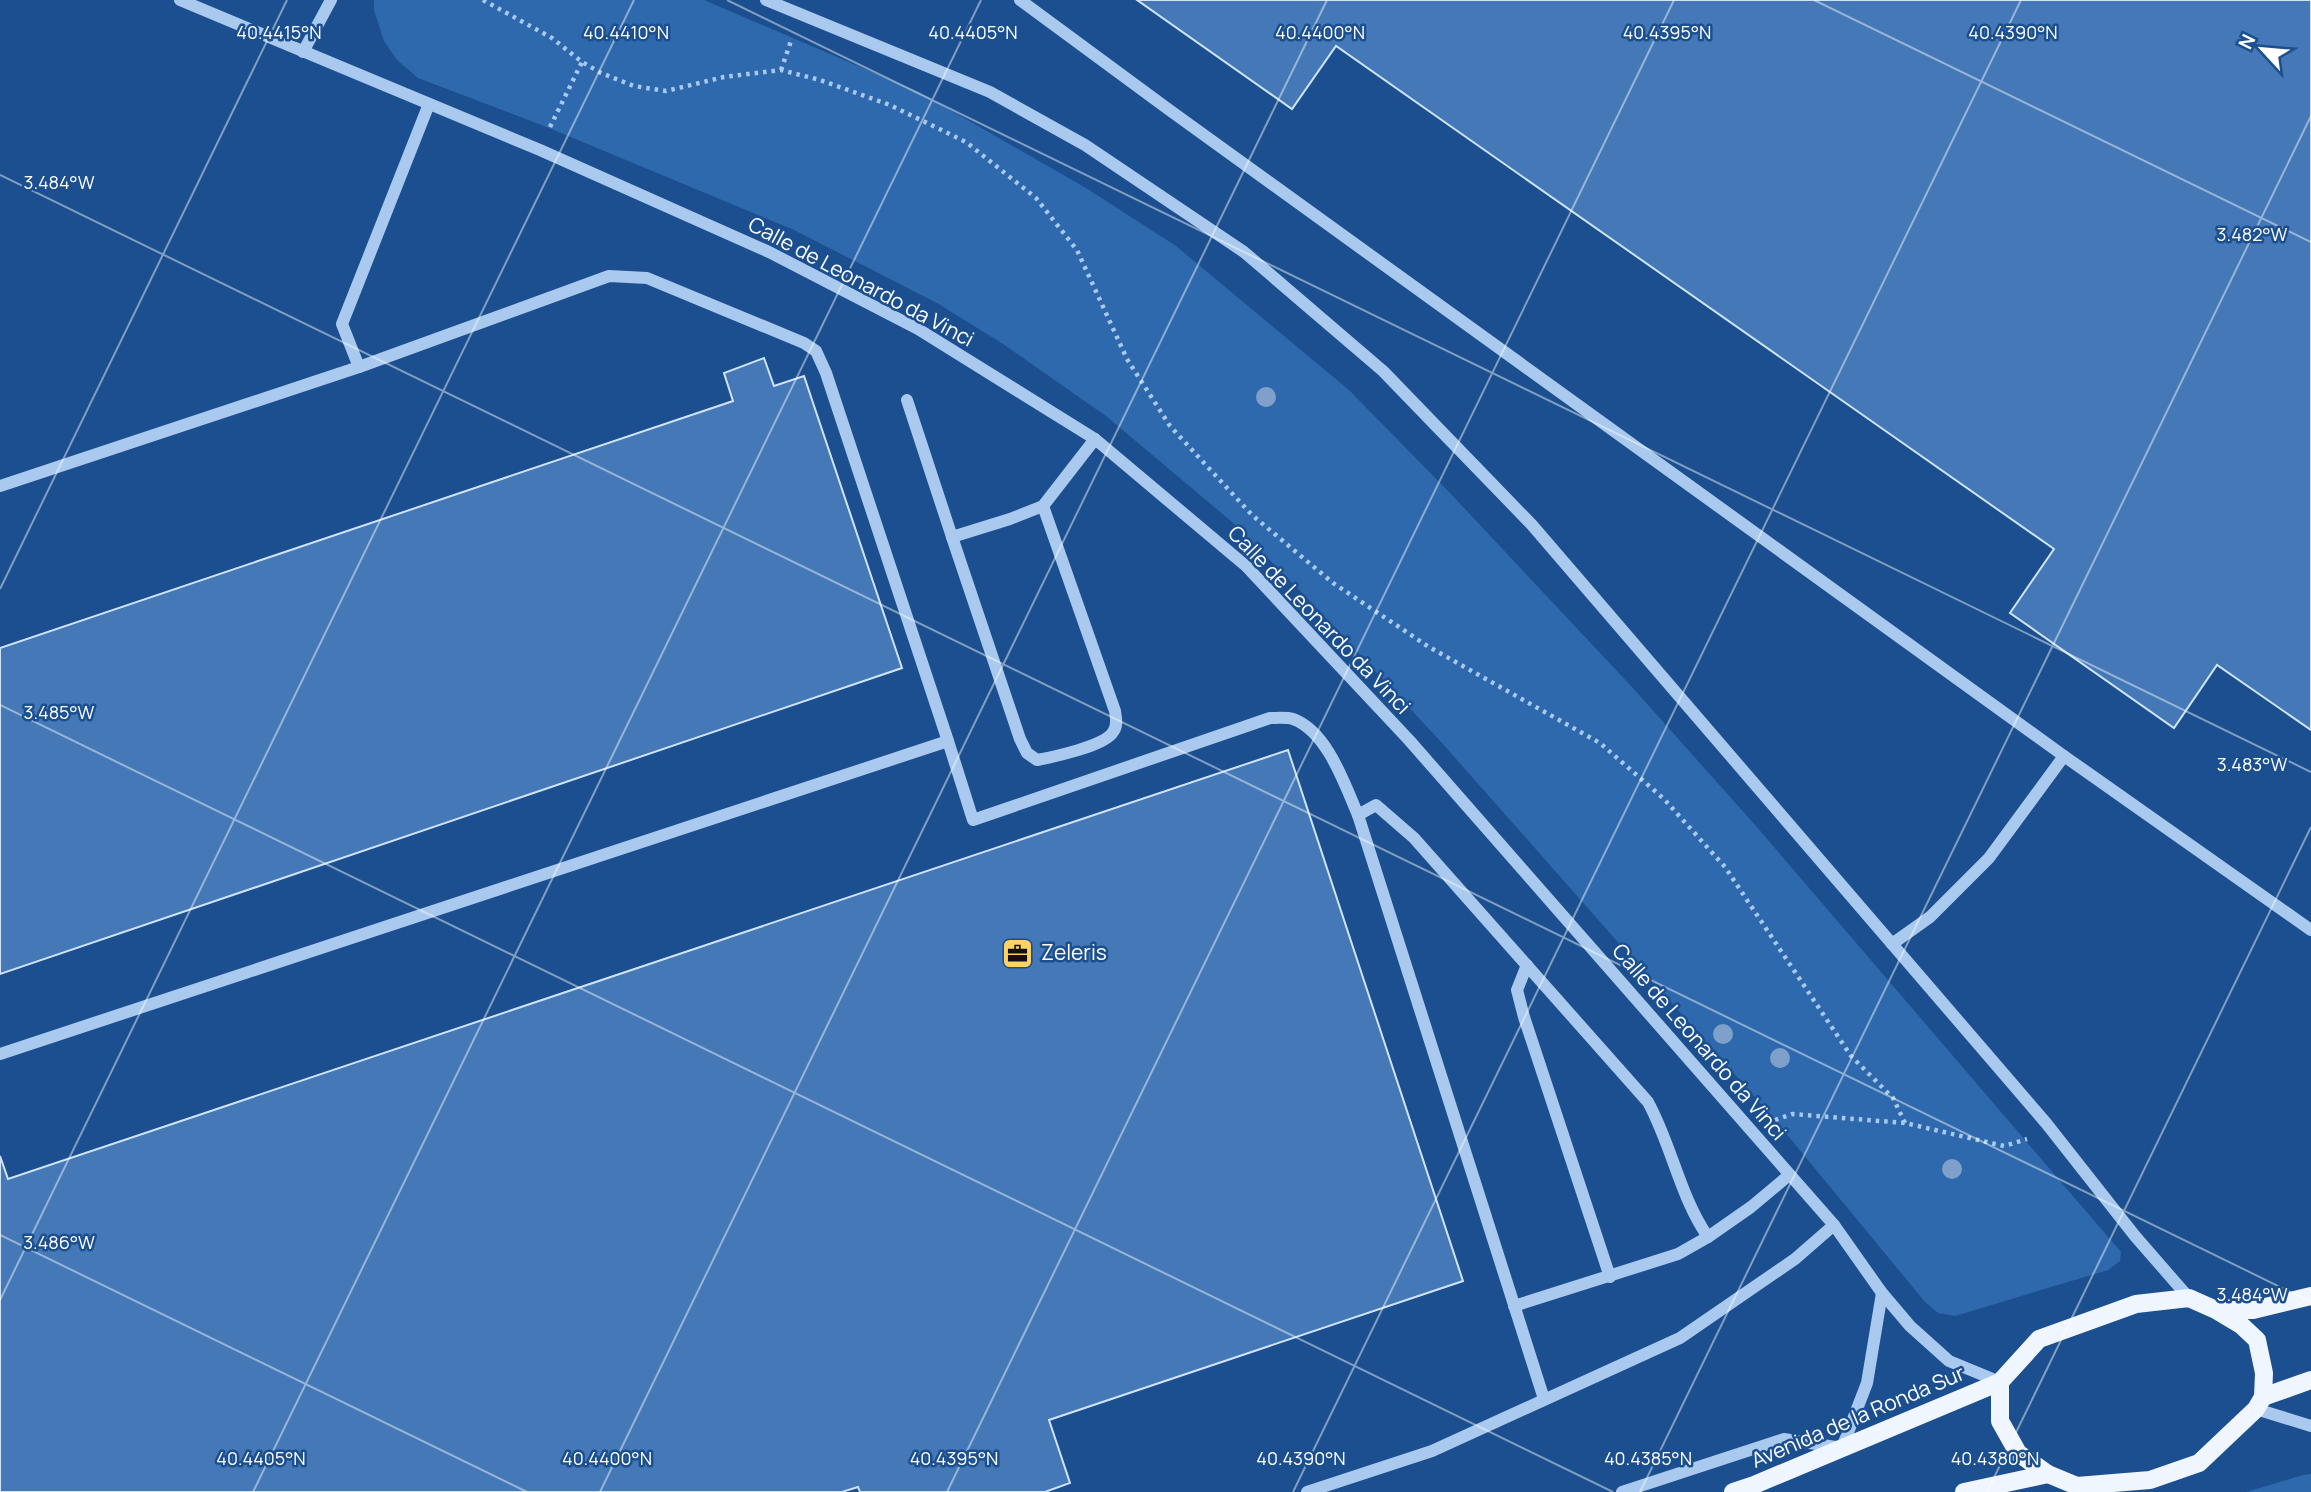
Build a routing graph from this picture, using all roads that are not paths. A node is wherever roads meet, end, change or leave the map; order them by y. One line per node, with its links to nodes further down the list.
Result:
1 (180, 0): 5 (street, Calle de Leonardo da Vinci)
2 (331, 0): 5 (street)
3 (766, 0): 17 (street)
4 (1020, 0): 14 (street)
5 (303, 52): 6 (street, Calle de Leonardo da Vinci)
6 (429, 104): 7 (street); 9 (street, Calle de Leonardo da Vinci)
7 (359, 367): 10 (street); 13 (street)
8 (907, 400): 12 (street)
9 (1096, 439): 11 (street); 20 (street, Calle de Leonardo da Vinci)
10 (0, 486)
11 (1043, 506): 12 (street); 12 (street)
12 (952, 537)
13 (948, 741): 15 (street); 19 (street)
14 (2064, 756): 16 (street); 17 (street)
15 (1358, 815): 18 (street); 27 (street)
16 (2311, 930)
17 (1892, 944): 26 (street)
18 (1527, 965): 22 (street); 23 (street)
19 (0, 1054)
20 (1788, 1175): 21 (street, Calle de Leonardo da Vinci); 22 (street)
21 (1834, 1225): 24 (street, Calle de Leonardo da Vinci); 31 (street)
22 (1708, 1237): 23 (street)
23 (1611, 1277): 27 (street)
24 (1882, 1293): 30 (street, Calle de Leonardo da Vinci); 34 (street)
25 (2311, 1296): 28 (main road)
26 (2189, 1298): 28 (main road); 30 (main road)
27 (1514, 1306): 31 (street)
28 (2216, 1310): 32 (main road)
29 (2311, 1380): 32 (main road)
30 (2000, 1382): 34 (main road, Avenida de la Ronda Sur); 35 (main road)
31 (1544, 1399): 37 (street)
32 (2260, 1403): 33 (street); 36 (main road)
33 (2311, 1426)
34 (1842, 1448): 38 (street); 39 (main road, Avenida de la Ronda Sur)
35 (2048, 1474): 36 (main road); 40 (main road)
36 (2079, 1489)
37 (1307, 1492)
38 (1622, 1492)
39 (1733, 1492)
40 (1964, 1492)

